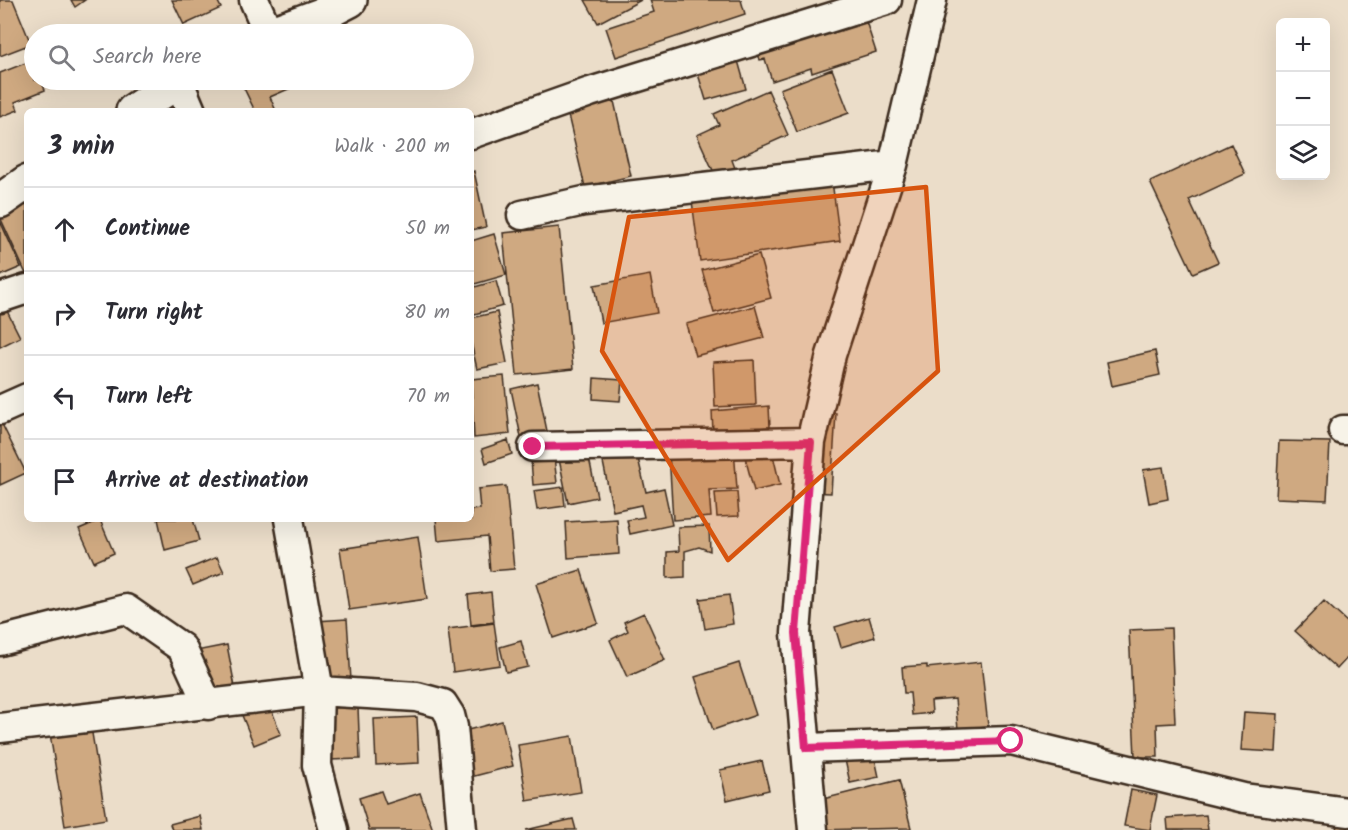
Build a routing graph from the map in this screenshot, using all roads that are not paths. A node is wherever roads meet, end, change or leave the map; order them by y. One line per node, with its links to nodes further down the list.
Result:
1 (254, 0): 6 (street)
2 (300, 0): 7 (highway)
3 (350, 0): 8 (highway)
4 (887, 0): 13 (street)
5 (932, 0): 14 (street)
6 (265, 24)
7 (278, 24)
8 (296, 24)
9 (164, 90): 11 (highway)
10 (183, 90): 12 (street)
11 (137, 108)
12 (190, 108)
13 (474, 133)
14 (893, 165): 17 (street); 22 (street)
15 (24, 184): 16 (highway)
16 (0, 201)
17 (522, 215)
18 (24, 290): 19 (street)
19 (0, 298)
20 (24, 399): 21 (street)
21 (0, 410)
22 (811, 442): 23 (street); 29 (street)
23 (533, 447)
24 (290, 522): 26 (street)
25 (0, 640): 27 (street)
26 (319, 691): 27 (street); 31 (street); 32 (street)
27 (208, 705): 28 (street)
28 (0, 728)
29 (806, 748): 30 (street); 33 (street)
30 (1348, 812)
31 (334, 830)
32 (462, 830)
33 (813, 830)

